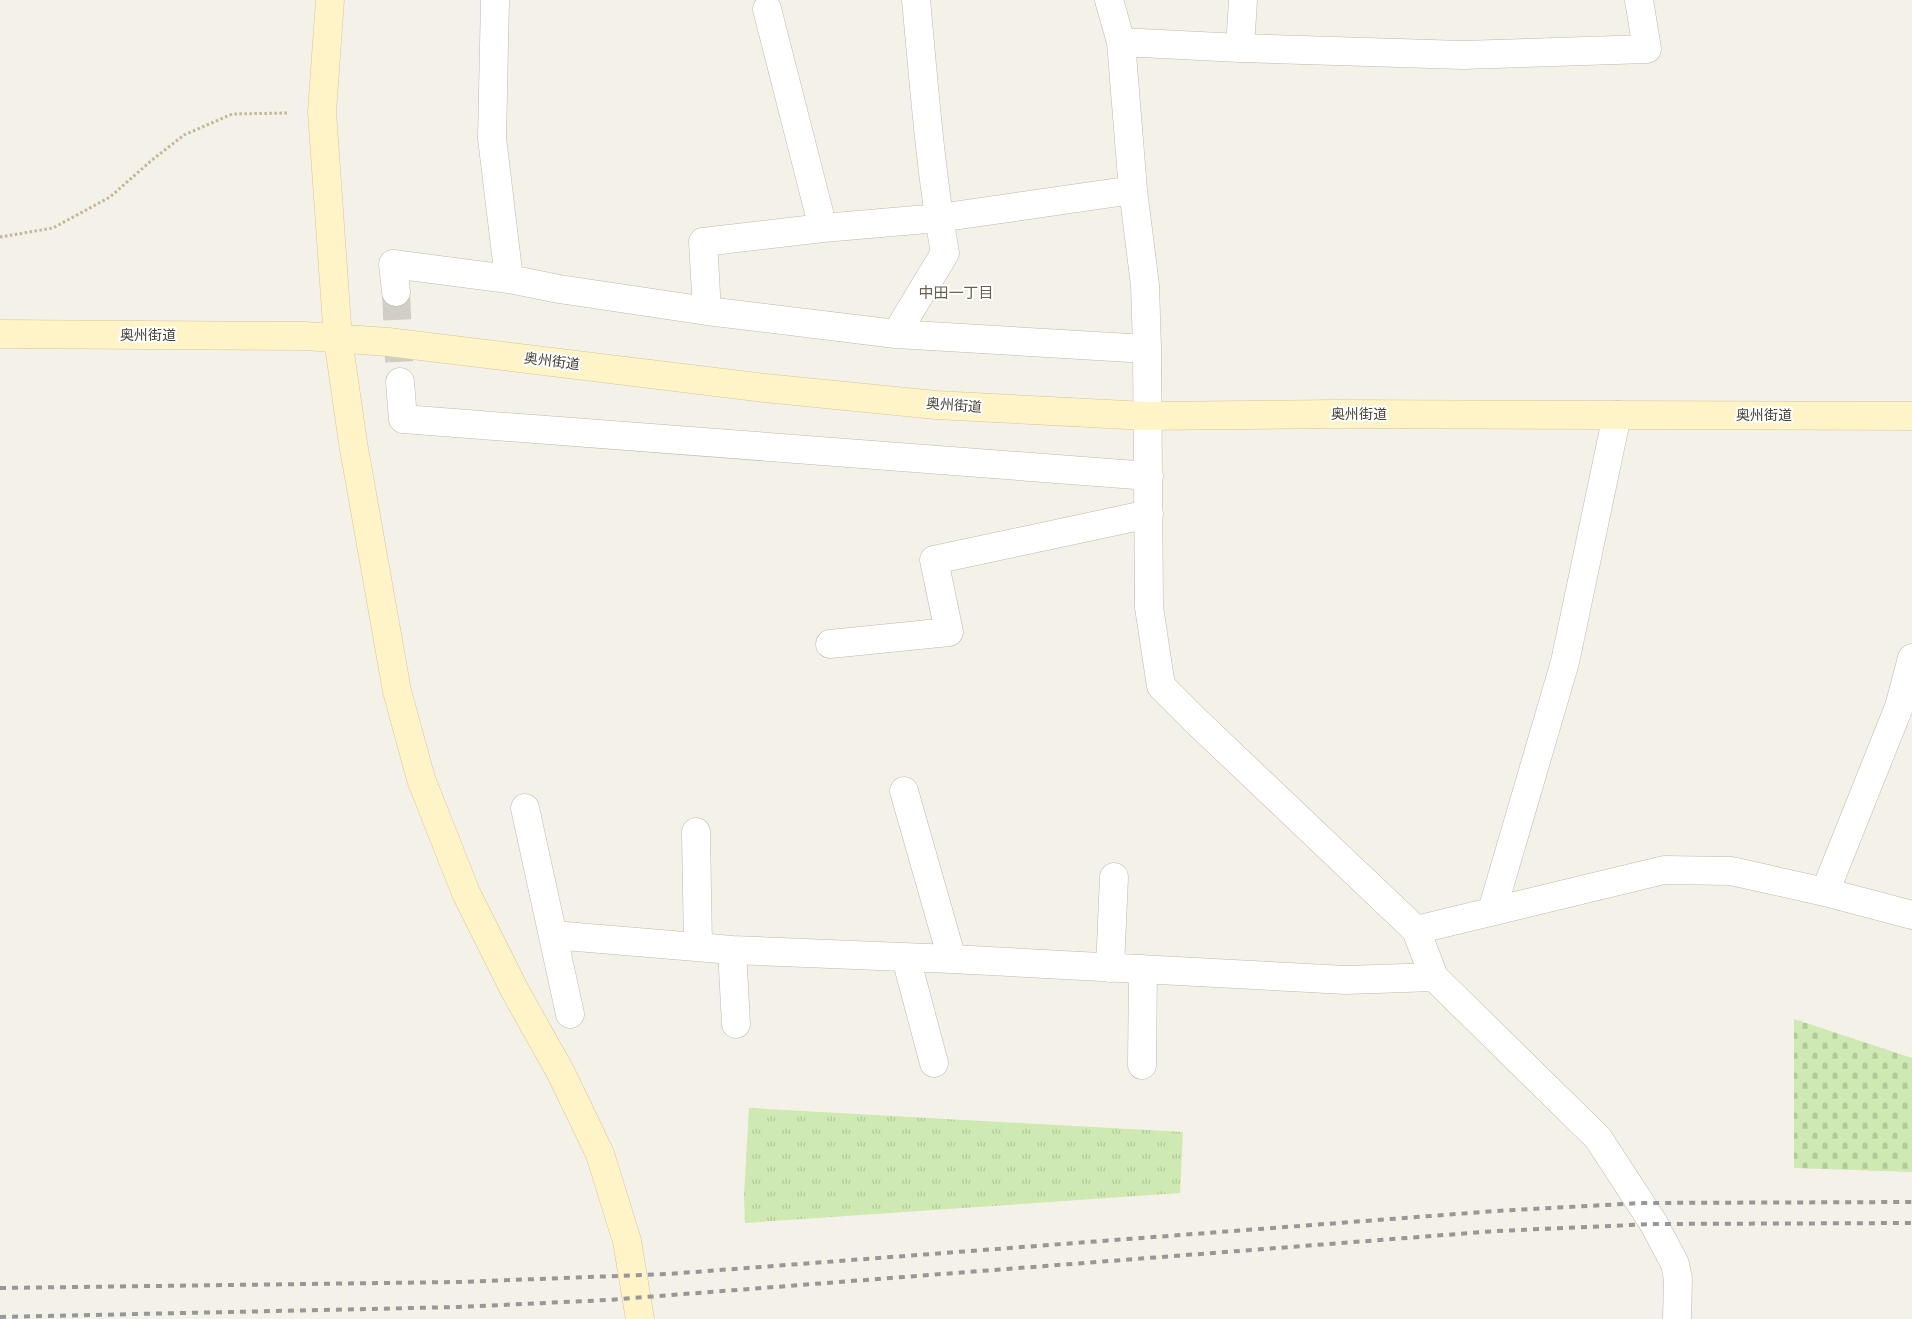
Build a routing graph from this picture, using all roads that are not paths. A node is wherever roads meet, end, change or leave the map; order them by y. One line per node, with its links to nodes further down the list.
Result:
1 (330, 0): 18 (main road)
2 (495, 0): 13 (street)
3 (916, 0): 11 (street)
4 (1109, 0): 8 (street)
5 (1243, 0): 9 (street)
6 (1639, 0): 9 (street)
7 (767, 9): 12 (street)
8 (1121, 42): 9 (street); 10 (street)
9 (1240, 48)
10 (1133, 190): 11 (street); 19 (street)
11 (939, 218): 12 (street); 17 (street)
12 (823, 228): 15 (street)
13 (509, 279): 14 (street); 15 (street)
14 (396, 292)
15 (707, 311): 17 (street)
16 (0, 334): 18 (main road, 奥州街道)
17 (896, 334): 19 (street)
18 (338, 339): 22 (main road, 奥州街道); 48 (main road)
19 (1147, 348): 22 (street)
20 (400, 382): 24 (street)
21 (1617, 415): 22 (main road, 奥州街道); 23 (main road, 奥州街道); 33 (street)
22 (1147, 416): 24 (street)
23 (1912, 416)
24 (1149, 476): 25 (street)
25 (1149, 514): 26 (street); 35 (street)
26 (830, 644)
27 (1912, 658): 32 (street)
28 (904, 791): 40 (street)
29 (525, 808): 36 (street)
30 (696, 832): 37 (street)
31 (1114, 877): 41 (street)
32 (1824, 892): 33 (street); 34 (street)
33 (1492, 911): 35 (street)
34 (1912, 915)
35 (1416, 930): 43 (street)
36 (553, 935): 37 (street); 44 (street)
37 (698, 946): 38 (street)
38 (732, 950): 39 (street); 45 (street)
39 (906, 958): 40 (street); 46 (street)
40 (952, 959): 41 (street)
41 (1110, 968): 42 (street)
42 (1144, 969): 43 (street); 47 (street)
43 (1434, 977): 49 (street)
44 (570, 1014)
45 (736, 1024)
46 (934, 1063)
47 (1142, 1064)
48 (640, 1319)
49 (1677, 1319)

